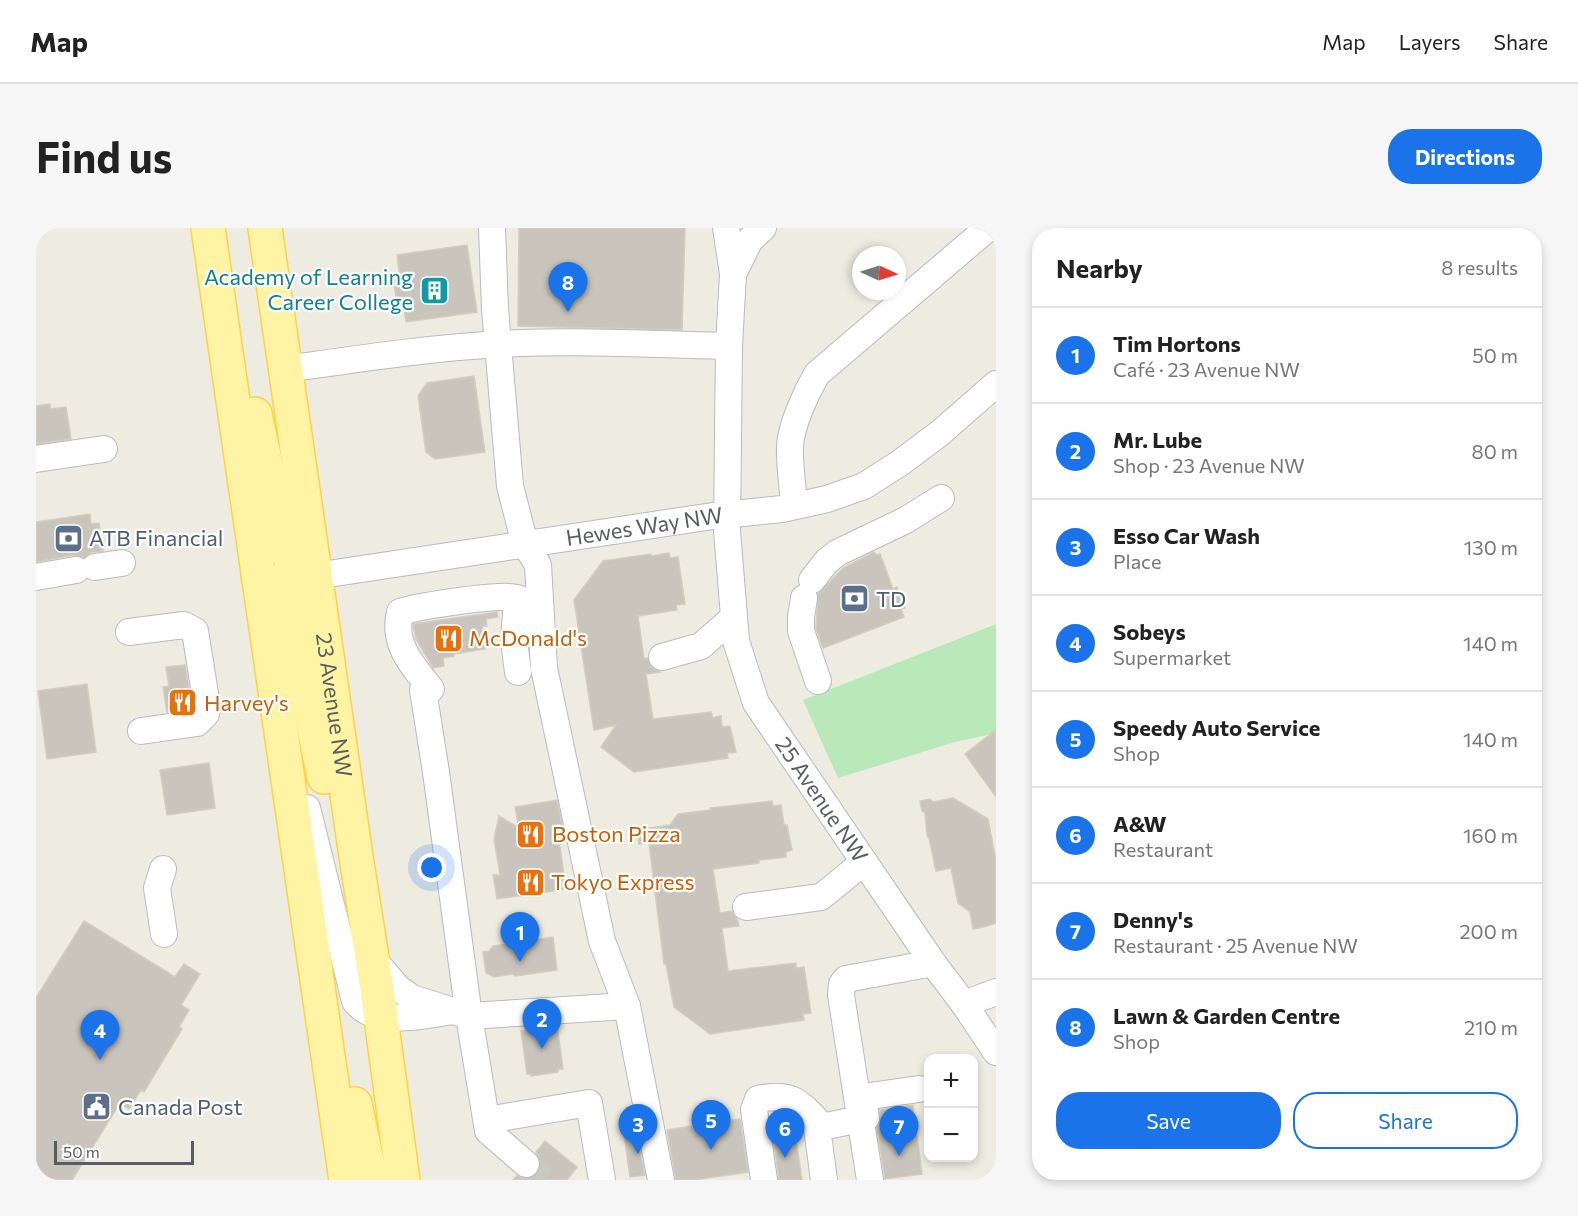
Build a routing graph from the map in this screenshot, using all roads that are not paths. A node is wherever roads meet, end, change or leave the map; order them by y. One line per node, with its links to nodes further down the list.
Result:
1 (208, 228): 9 (main road)
2 (250, 228): 10 (main road)
3 (265, 228): 10 (main road, 23 Avenue NW)
4 (492, 228): 11 (street)
5 (726, 228): 8 (street)
6 (763, 228): 8 (street)
7 (988, 228): 18 (street)
8 (733, 274): 12 (street, 25 Avenue NW)
9 (218, 292): 22 (main road); 23 (main road)
10 (275, 297): 13 (main road, 23 Avenue NW)
11 (498, 344): 12 (street); 13 (street); 20 (street)
12 (729, 346): 19 (street, 25 Avenue NW)
13 (286, 369): 23 (main road, 23 Avenue NW)
14 (996, 384): 18 (street, Hewes Way NW)
15 (104, 449): 16 (street)
16 (36, 459)
17 (941, 498): 29 (street)
18 (794, 506): 19 (street, Hewes Way NW)
19 (726, 515): 20 (street, Hewes Way NW); 25 (street, 25 Avenue NW)
20 (525, 544): 23 (street, Hewes Way NW); 42 (street)
21 (122, 563): 24 (street)
22 (258, 575): 23 (street, Hewes Way NW); 30 (main road); 33 (main road)
23 (315, 576): 33 (main road, 23 Avenue NW)
24 (36, 578)
25 (733, 618): 27 (street); 32 (street, 25 Avenue NW)
26 (129, 632): 31 (street)
27 (662, 657)
28 (523, 672): 43 (street)
29 (818, 681)
30 (281, 730): 39 (main road); 44 (street)
31 (141, 731)
32 (864, 862): 35 (street); 38 (street, 25 Avenue NW)
33 (357, 863): 37 (main road, 23 Avenue NW)
34 (163, 869): 36 (street)
35 (746, 907)
36 (164, 934)
37 (372, 958): 43 (street); 44 (main road, 23 Avenue NW)
38 (933, 963): 41 (street, 25 Avenue NW); 47 (street)
39 (315, 965): 50 (main road); 52 (main road)
40 (996, 992): 41 (street)
41 (964, 1004): 45 (street, 25 Avenue NW)
42 (627, 1006): 43 (street); 56 (street)
43 (461, 1014): 44 (street); 48 (street)
44 (381, 1017): 52 (main road, 23 Avenue NW)
45 (996, 1052)
46 (919, 1089): 60 (street)
47 (860, 1119): 49 (street); 59 (street)
48 (487, 1120): 51 (street); 55 (street)
49 (823, 1127): 57 (street); 58 (street)
50 (340, 1142): 53 (main road); 54 (main road)
51 (526, 1164)
52 (395, 1179)
53 (337, 1180)
54 (346, 1180)
55 (602, 1180)
56 (660, 1180)
57 (764, 1180)
58 (824, 1180)
59 (870, 1180)
60 (875, 1180)

